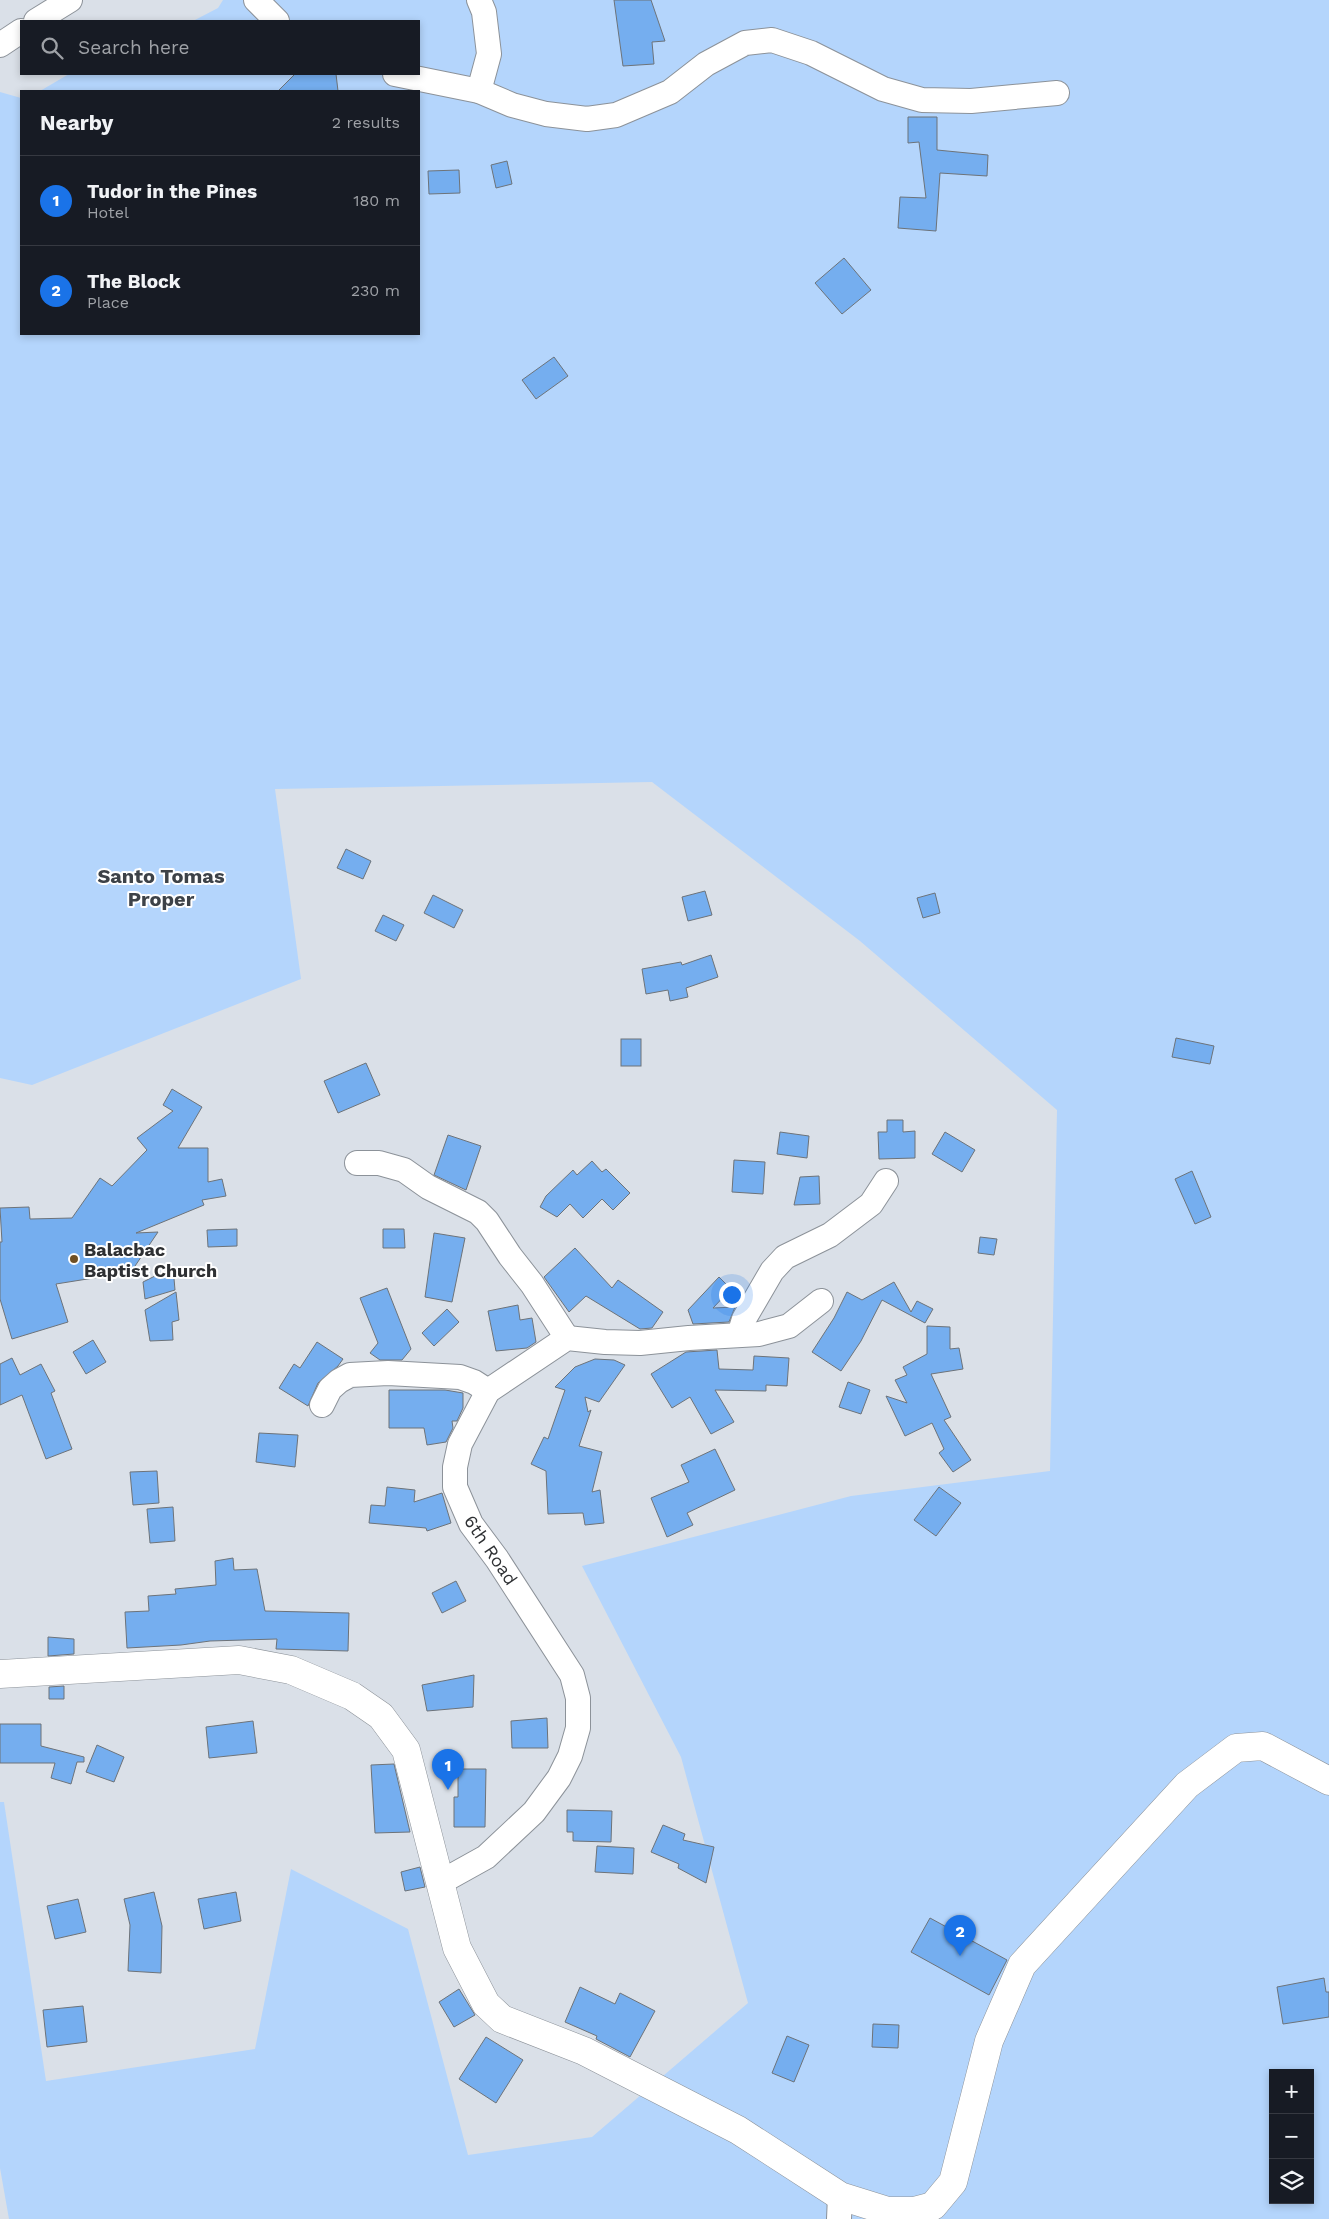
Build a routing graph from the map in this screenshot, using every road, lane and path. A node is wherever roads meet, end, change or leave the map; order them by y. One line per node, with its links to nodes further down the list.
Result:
1 (70, 0): 4 (street)
2 (256, 0): 5 (street)
3 (479, 0): 9 (street)
4 (38, 20)
5 (276, 20)
6 (20, 32): 7 (street)
7 (0, 45)
8 (401, 75): 9 (street)
9 (479, 91): 10 (street)
10 (1057, 93)
11 (357, 1163): 15 (street)
12 (886, 1181): 14 (street)
13 (821, 1302): 14 (street)
14 (739, 1335): 15 (street)
15 (567, 1338): 16 (street, 6th Road)
16 (488, 1391): 17 (street); 20 (street, 6th Road)
17 (322, 1405)
18 (0, 1674): 20 (main road)
19 (1329, 1780): 21 (main road)
20 (440, 1882): 21 (main road)
21 (840, 2207)

